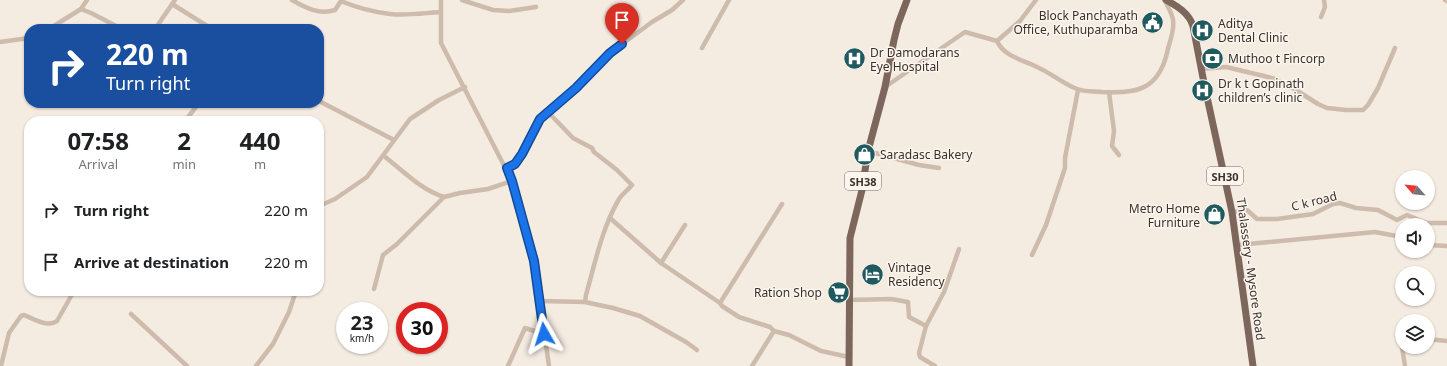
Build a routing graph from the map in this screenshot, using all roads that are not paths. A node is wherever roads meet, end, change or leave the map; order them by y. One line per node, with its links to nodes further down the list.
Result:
1 (87, 0): 14 (street)
2 (292, 0): 11 (street)
3 (441, 0): 15 (street)
4 (462, 0): 13 (street)
5 (683, 0): 33 (street)
6 (729, 0): 24 (street)
7 (906, 0): 28 (main road, SH38)
8 (1036, 0): 22 (street)
9 (1165, 0): 26 (main road, Thalassery - Mysore Road / SH30); 30 (street)
10 (1324, 0): 16 (street)
11 (341, 1): 15 (street)
12 (174, 2): 19 (street); 20 (street)
13 (536, 7)
14 (81, 9): 17 (street); 18 (street)
15 (440, 12): 27 (street)
16 (1321, 17)
17 (57, 24)
18 (112, 24)
19 (159, 24)
20 (205, 24)
21 (24, 39): 23 (street)
22 (997, 41): 28 (street); 29 (street)
23 (0, 42)
24 (702, 48)
25 (1395, 48): 26 (street)
26 (1201, 69): 45 (main road, Thalassery - Mysore Road / SH30)
27 (465, 87): 35 (street); 39 (street)
28 (885, 87): 36 (main road, SH38)
29 (1078, 90): 30 (street); 54 (street)
30 (1109, 92): 37 (street)
31 (324, 104): 35 (street)
32 (195, 108): 34 (street)
33 (548, 112): 39 (street); 46 (street)
34 (189, 116)
35 (394, 140): 38 (street)
36 (868, 151): 40 (street); 59 (main road, SH38)
37 (1119, 155)
38 (384, 156): 42 (street); 43 (street)
39 (507, 168): 41 (street)
40 (939, 168)
41 (512, 181): 42 (street); 60 (street)
42 (444, 197): 56 (street)
43 (324, 204)
44 (782, 204): 62 (street)
45 (1232, 212): 47 (street, C k road); 50 (main road, Thalassery - Mysore Road / SH30)
46 (610, 218): 55 (street); 61 (street)
47 (1447, 223)
48 (685, 225): 55 (street)
49 (1395, 236): 50 (street)
50 (1237, 245): 80 (main road, Thalassery - Mysore Road / SH30)
51 (1435, 245): 52 (street)
52 (1447, 246)
53 (959, 249): 64 (street)
54 (1032, 255)
55 (662, 263): 62 (street)
56 (374, 289)
57 (71, 296): 72 (street)
58 (294, 296): 74 (street)
59 (850, 300): 64 (street); 71 (main road, SH38)
60 (540, 301): 61 (street); 66 (street)
61 (585, 302): 69 (street)
62 (720, 303): 65 (street)
63 (131, 314): 73 (street)
64 (926, 326): 79 (street)
65 (774, 331): 71 (street); 77 (street)
66 (544, 334): 75 (street); 76 (street)
67 (1435, 340): 68 (street)
68 (1447, 341)
69 (697, 350)
70 (1403, 354): 81 (street)
71 (849, 357): 78 (main road, SH38)
72 (1, 366)
73 (187, 366)
74 (256, 366)
75 (508, 366)
76 (549, 366)
77 (752, 366)
78 (849, 366)
79 (935, 366)
80 (1253, 366)
81 (1405, 366)

